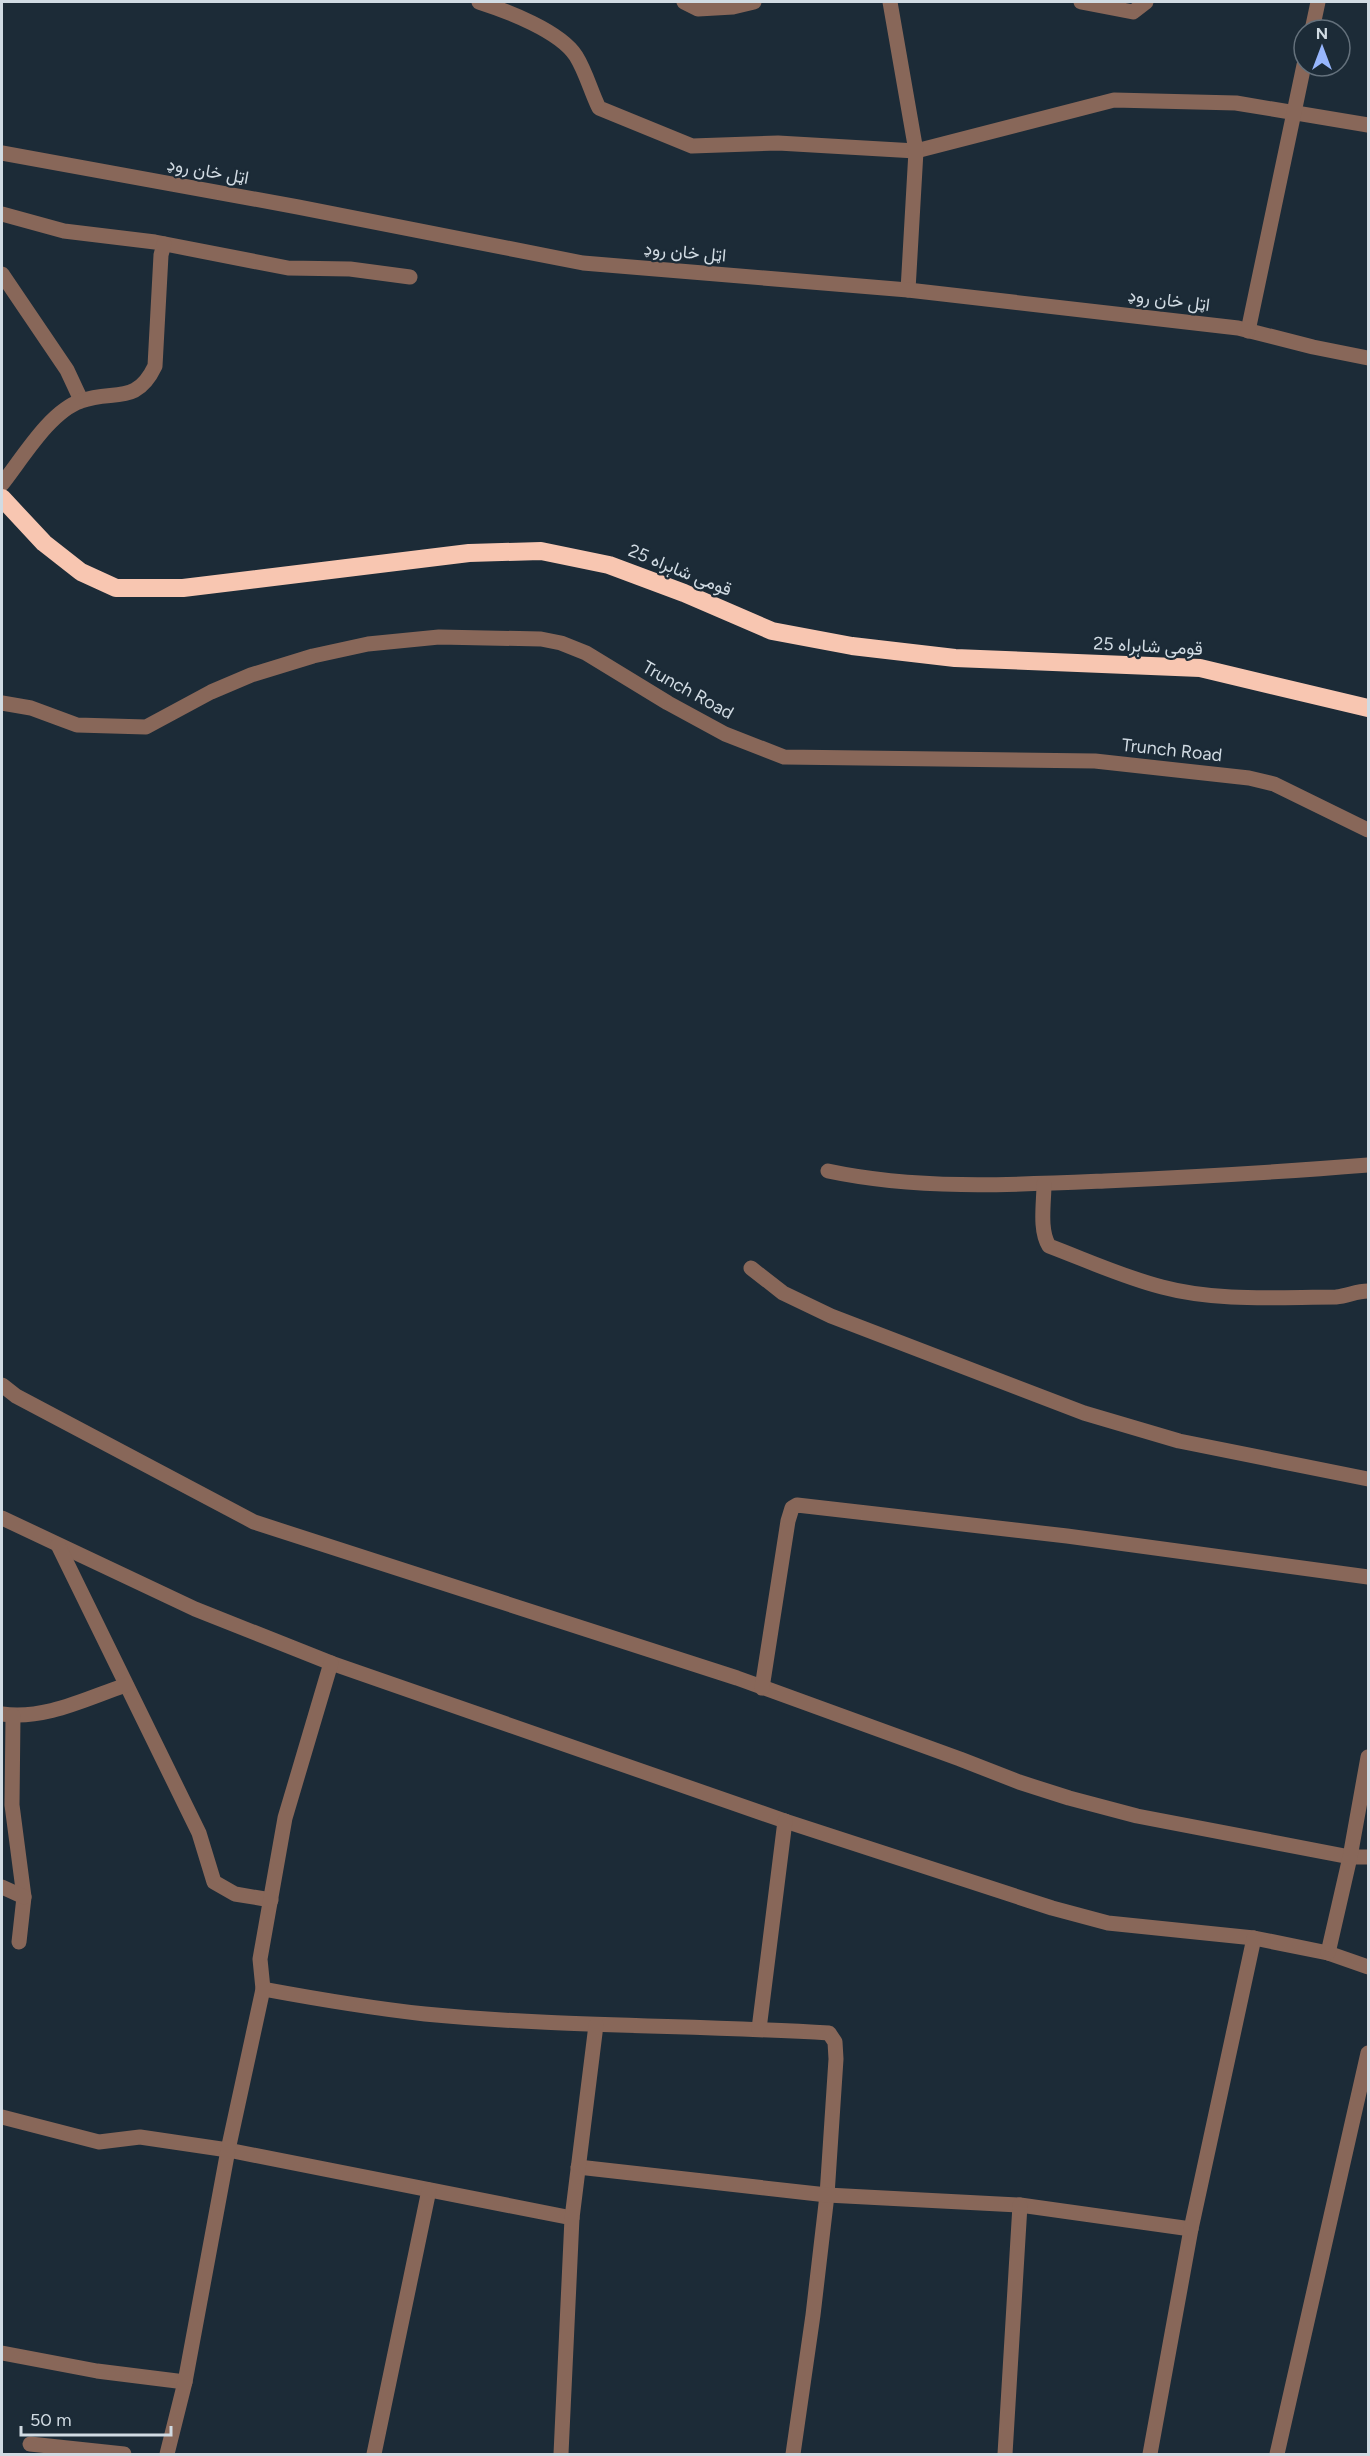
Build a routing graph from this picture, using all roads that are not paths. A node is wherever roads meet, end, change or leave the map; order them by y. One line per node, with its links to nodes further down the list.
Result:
1 (479, 2): 12 (street)
2 (684, 2): 3 (street)
3 (754, 2)
4 (890, 2): 12 (street)
5 (1081, 2): 6 (street)
6 (1146, 2)
7 (1318, 2): 8 (street)
8 (1314, 18)
9 (1301, 78): 10 (street)
10 (1294, 113): 11 (street); 12 (street); 19 (street)
11 (1368, 125)
12 (916, 151): 18 (street)
13 (2, 153): 18 (street, اټل خان روډ)
14 (2, 214): 15 (street)
15 (165, 244): 17 (street); 21 (street)
16 (2, 274): 21 (street)
17 (410, 277)
18 (908, 290): 19 (street, اټل خان روډ)
19 (1248, 331): 20 (street, اټل خان روډ)
20 (1368, 358)
21 (81, 400): 22 (street)
22 (2, 484)
23 (2, 498): 25 (highway, قومی شاہراہ 25)
24 (2, 703): 26 (street, Trunch Road)
25 (1368, 708)
26 (1368, 831)
27 (1368, 1165): 29 (street)
28 (828, 1171): 29 (street)
29 (1044, 1184): 31 (street)
30 (751, 1268): 33 (street)
31 (1368, 1291)
32 (2, 1384): 39 (street)
33 (1368, 1479)
34 (2, 1518): 35 (street)
35 (58, 1545): 37 (street); 38 (street)
36 (1368, 1577): 39 (street)
37 (331, 1663): 42 (street); 47 (street)
38 (126, 1685): 40 (street); 47 (street)
39 (762, 1688): 43 (street)
40 (7, 1715): 46 (street)
41 (1368, 1757): 43 (street)
42 (785, 1821): 48 (street); 54 (street)
43 (1350, 1857): 44 (street); 50 (street)
44 (1368, 1857)
45 (2, 1887): 46 (street)
46 (24, 1897): 49 (street)
47 (270, 1900): 52 (street)
48 (1254, 1938): 50 (street); 63 (street)
49 (19, 1942)
50 (1328, 1953): 51 (street)
51 (1368, 1967)
52 (263, 1989): 53 (street); 57 (street)
53 (596, 2025): 54 (street); 58 (street)
54 (759, 2029): 60 (street)
55 (1368, 2053): 74 (street)
56 (2, 2117): 57 (street)
57 (228, 2150): 59 (street); 65 (street)
58 (578, 2167): 60 (street); 62 (street)
59 (429, 2190): 62 (street); 69 (street)
60 (826, 2195): 61 (street); 71 (street)
61 (1020, 2205): 63 (street); 72 (street)
62 (572, 2218): 70 (street)
63 (1191, 2229): 73 (street)
64 (2, 2353): 65 (street)
65 (185, 2382): 68 (street)
66 (30, 2444): 67 (street)
67 (123, 2454)
68 (167, 2454)
69 (374, 2454)
70 (561, 2454)
71 (793, 2454)
72 (1005, 2454)
73 (1150, 2454)
74 (1277, 2454)

